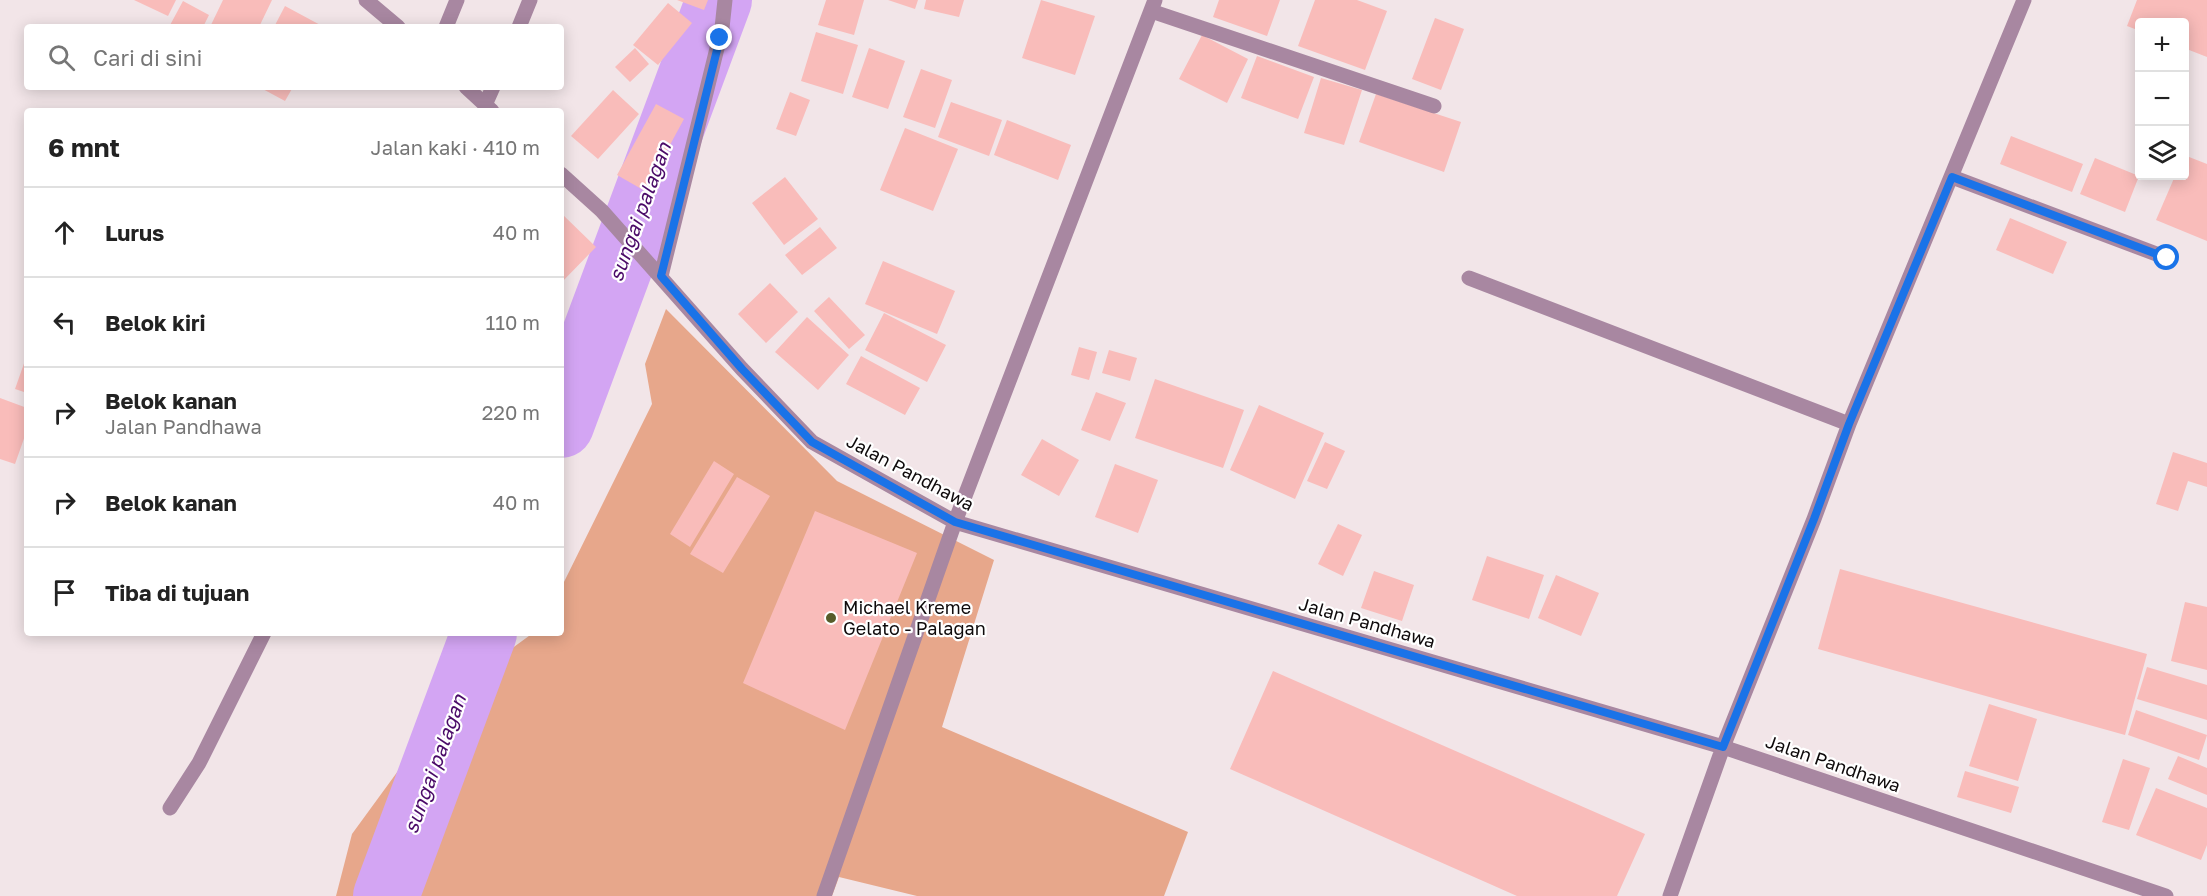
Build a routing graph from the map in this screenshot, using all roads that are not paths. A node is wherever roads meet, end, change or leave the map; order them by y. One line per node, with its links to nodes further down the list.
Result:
1 (366, 0): 7 (street)
2 (457, 0): 8 (street)
3 (530, 0): 9 (street)
4 (724, 0): 17 (street)
5 (2024, 0): 15 (street)
6 (1153, 5): 12 (street); 20 (street)
7 (394, 24)
8 (447, 24)
9 (520, 24)
10 (469, 90): 13 (street)
11 (491, 90): 13 (street)
12 (1434, 106)
13 (488, 108)
14 (564, 177): 17 (street, Jalan Pandhawa)
15 (1952, 177): 16 (street); 19 (street)
16 (2167, 258)
17 (661, 276): 20 (street, Jalan Pandhawa)
18 (1469, 278): 19 (street)
19 (1849, 424): 22 (street)
20 (955, 522): 22 (street, Jalan Pandhawa); 24 (street)
21 (263, 636): 23 (street)
22 (1723, 747): 25 (street); 26 (street, Jalan Pandhawa)
23 (170, 808)
24 (824, 896)
25 (1670, 896)
26 (2166, 896)

